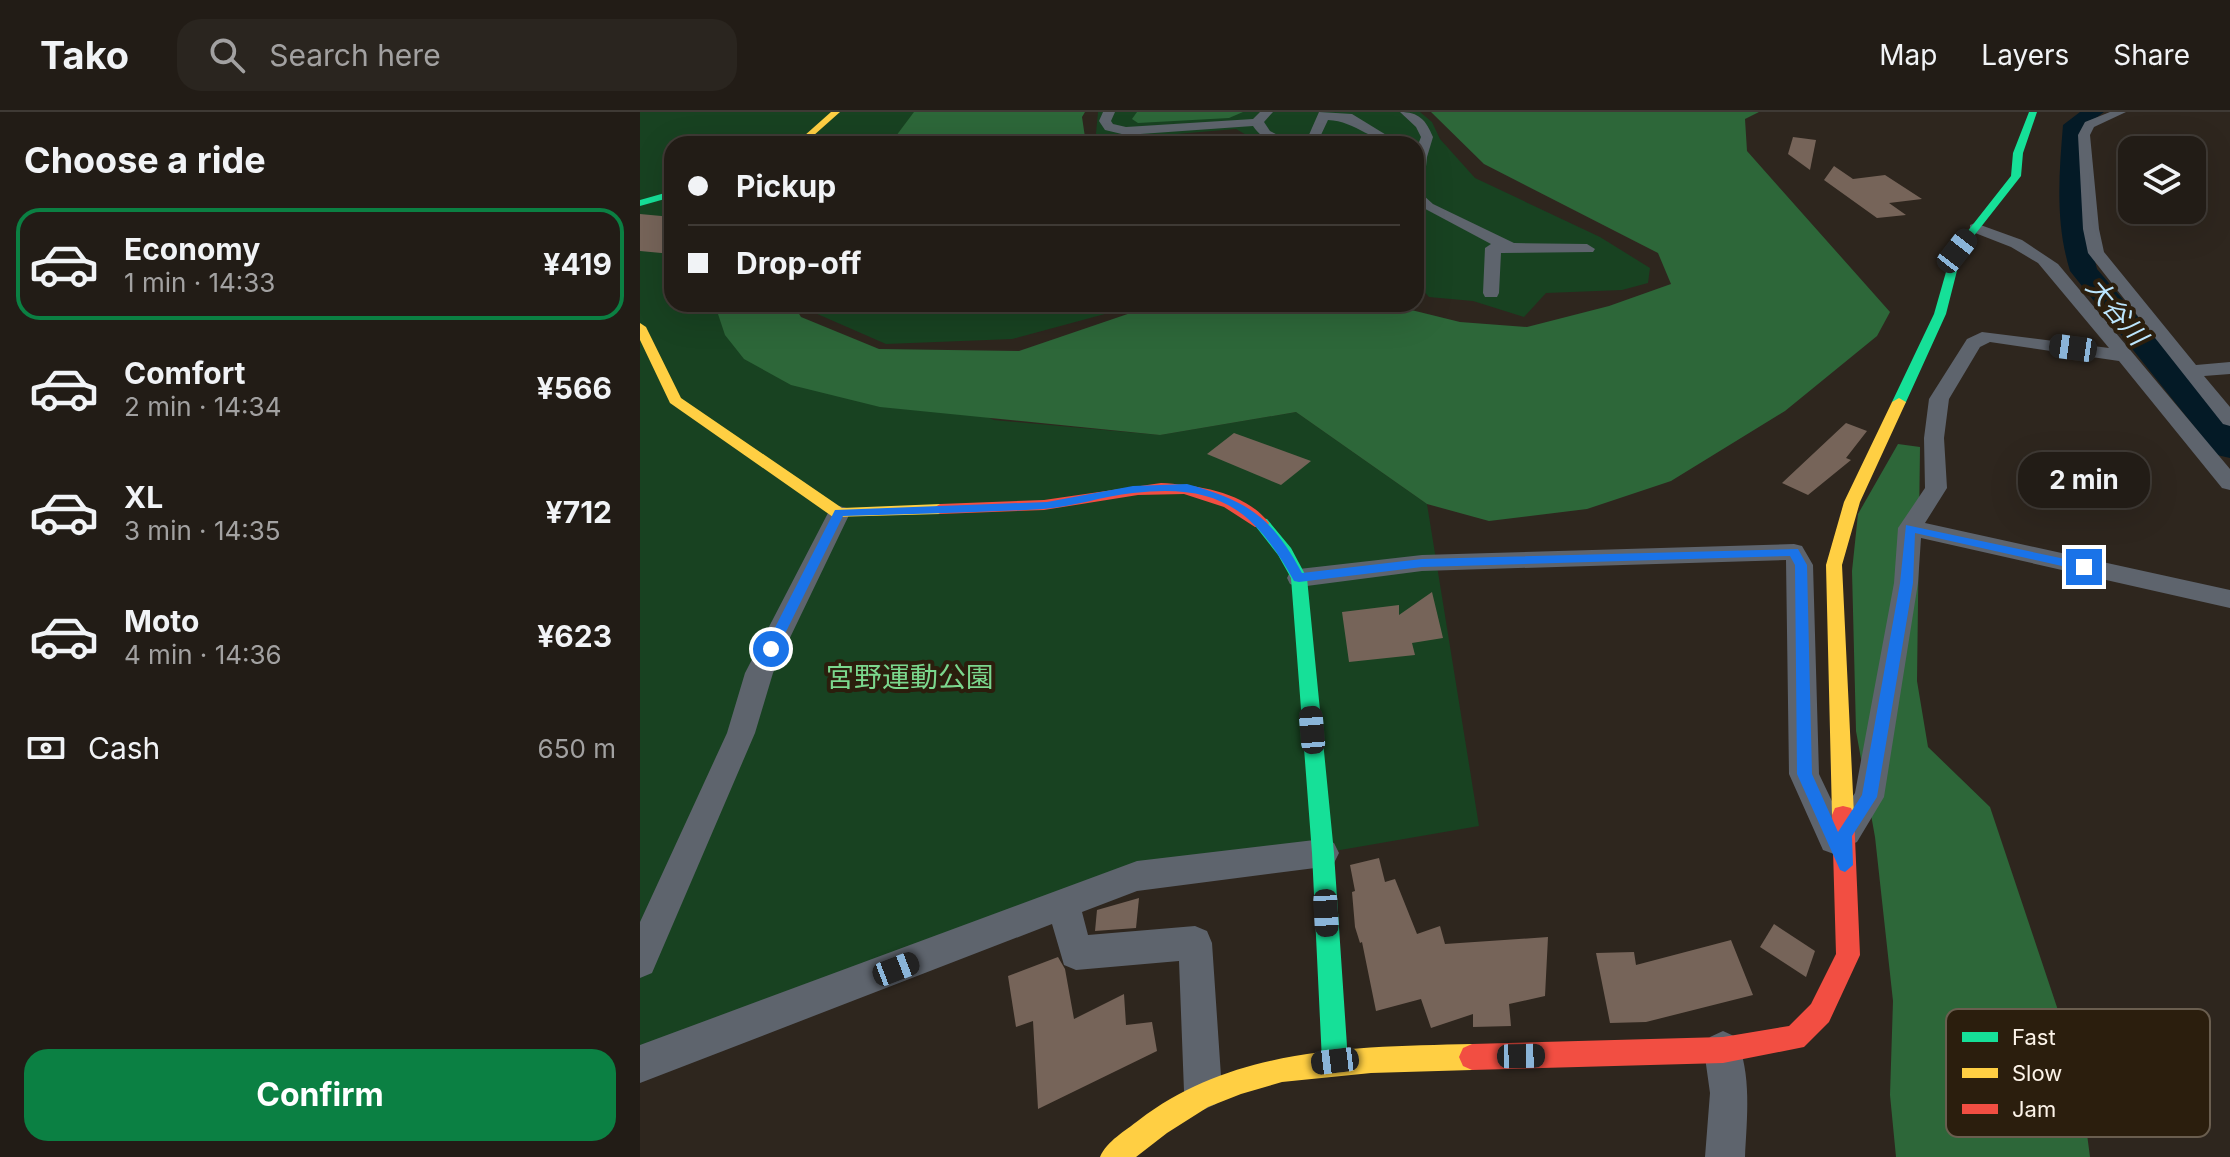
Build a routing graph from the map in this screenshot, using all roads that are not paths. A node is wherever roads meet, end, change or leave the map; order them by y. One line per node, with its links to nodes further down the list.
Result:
1 (836, 112): 11 (street)
2 (1109, 112): 12 (street)
3 (1267, 112): 10 (street)
4 (1368, 112): 9 (street)
5 (1406, 112): 17 (street)
6 (2033, 112): 21 (street)
7 (2120, 112): 28 (street)
8 (1324, 114): 9 (street); 15 (street)
9 (1348, 117): 16 (street)
10 (1257, 122): 13 (street); 14 (street)
11 (808, 136)
12 (1138, 136)
13 (1159, 136)
14 (1270, 136)
15 (1314, 136)
16 (1381, 136)
17 (1424, 143)
18 (664, 196): 19 (street)
19 (640, 203)
20 (1424, 203): 22 (street)
21 (1975, 228): 26 (street); 35 (street)
22 (1511, 248): 23 (street); 24 (street)
23 (1587, 249)
24 (1491, 293)
25 (640, 327): 31 (street)
26 (2126, 356): 30 (street); 32 (street)
27 (2230, 368): 28 (street)
28 (2189, 371): 29 (street)
29 (2230, 420)
30 (2230, 483)
31 (839, 513): 33 (street); 39 (street)
32 (1910, 528): 34 (street); 35 (street)
33 (1299, 578): 36 (street); 37 (street)
34 (2230, 599)
35 (1845, 835): 37 (street)
36 (1323, 853): 38 (street); 41 (street)
37 (1845, 865): 40 (street)
38 (1064, 905): 42 (street); 43 (street)
39 (640, 961)
40 (1723, 1050): 41 (street); 45 (street)
41 (1335, 1061): 43 (street)
42 (640, 1064)
43 (1203, 1091): 44 (street)
44 (1114, 1157)
45 (1725, 1157)

